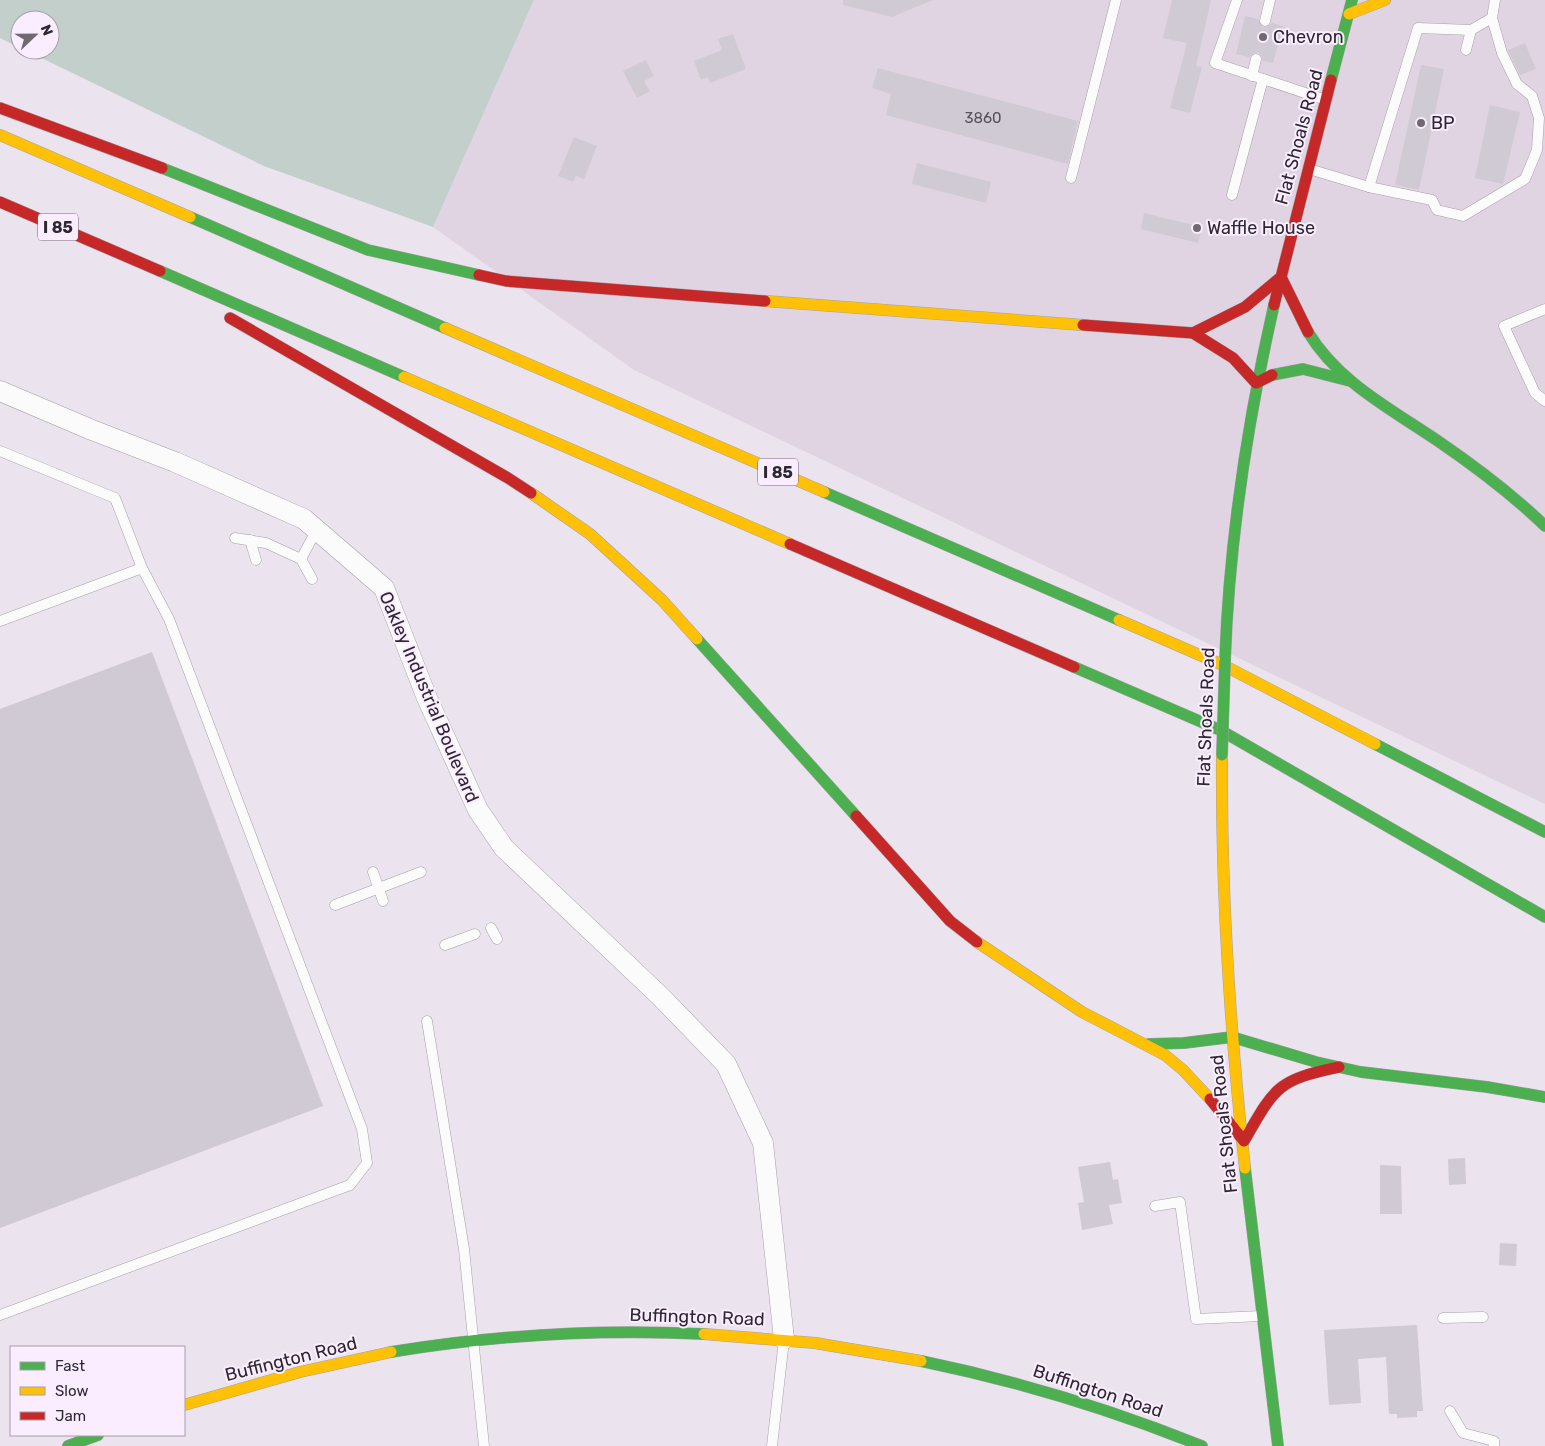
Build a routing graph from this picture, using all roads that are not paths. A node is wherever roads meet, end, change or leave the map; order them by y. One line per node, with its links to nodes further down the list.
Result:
1 (1116, 0): 19 (lane)
2 (1237, 0): 13 (lane)
3 (1270, 0): 9 (lane)
4 (1352, 0): 7 (main road, Flat Shoals Road)
5 (1385, 0): 7 (main road)
6 (1495, 0): 8 (lane)
7 (1349, 14): 15 (main road, Flat Shoals Road)
8 (1492, 18): 10 (lane); 20 (lane)
9 (1265, 21)
10 (1471, 30): 11 (lane); 20 (lane)
11 (1466, 50)
12 (1256, 59): 13 (lane)
13 (1252, 76): 14 (lane)
14 (1263, 79): 15 (lane); 21 (lane)
15 (1327, 100): 18 (main road, Flat Shoals Road)
16 (0, 108): 28 (main road)
17 (0, 134): 45 (main road, I 85)
18 (1308, 169): 20 (lane); 24 (main road, Flat Shoals Road)
19 (1071, 178)
20 (1369, 187)
21 (1232, 195)
22 (0, 202): 23 (main road, I 85)
23 (116, 253): 25 (main road); 51 (main road, I 85)
24 (1280, 277): 28 (main road); 29 (main road); 30 (main road, Flat Shoals Road)
25 (201, 302)
26 (1545, 309): 32 (lane)
27 (218, 312): 58 (main road)
28 (1193, 333): 30 (main road)
29 (1350, 381): 30 (main road); 34 (main road)
30 (1256, 383): 57 (main road, Flat Shoals Road, bridge)
31 (0, 391): 37 (street, Oakley Industrial Boulevard)
32 (1545, 401)
33 (0, 450): 42 (lane)
34 (1524, 504): 35 (lane); 36 (main road)
35 (1545, 519)
36 (1545, 526)
37 (317, 530): 40 (lane); 67 (street, Oakley Industrial Boulevard)
38 (235, 538): 39 (lane)
39 (250, 540): 40 (lane); 41 (lane)
40 (302, 559): 43 (lane)
41 (256, 560)
42 (142, 568): 44 (lane); 63 (lane)
43 (312, 580)
44 (0, 621)
45 (1545, 832)
46 (373, 872): 48 (lane)
47 (421, 872): 48 (lane)
48 (379, 889): 49 (lane); 50 (lane)
49 (383, 901)
50 (335, 905)
51 (1545, 917)
52 (491, 928): 54 (lane)
53 (475, 934): 55 (lane)
54 (497, 939)
55 (445, 945)
56 (427, 1021): 68 (lane)
57 (1232, 1037): 58 (main road); 59 (main road); 61 (main road, Flat Shoals Road)
58 (1149, 1044): 61 (main road)
59 (1339, 1067): 60 (main road); 61 (main road)
60 (1545, 1097)
61 (1244, 1141): 64 (main road, Flat Shoals Road)
62 (1155, 1206): 64 (lane)
63 (0, 1315)
64 (1263, 1316): 77 (main road, Flat Shoals Road)
65 (1483, 1317): 66 (lane)
66 (1443, 1318)
67 (784, 1339): 68 (main road, Buffington Road); 75 (lane); 76 (main road, Buffington Road)
68 (474, 1342): 69 (main road, Buffington Road); 74 (lane)
69 (185, 1405)
70 (1450, 1411): 72 (lane)
71 (95, 1436): 73 (main road)
72 (1494, 1444)
73 (68, 1446)
74 (484, 1446)
75 (772, 1446)
76 (1202, 1446)
77 (1278, 1446)

